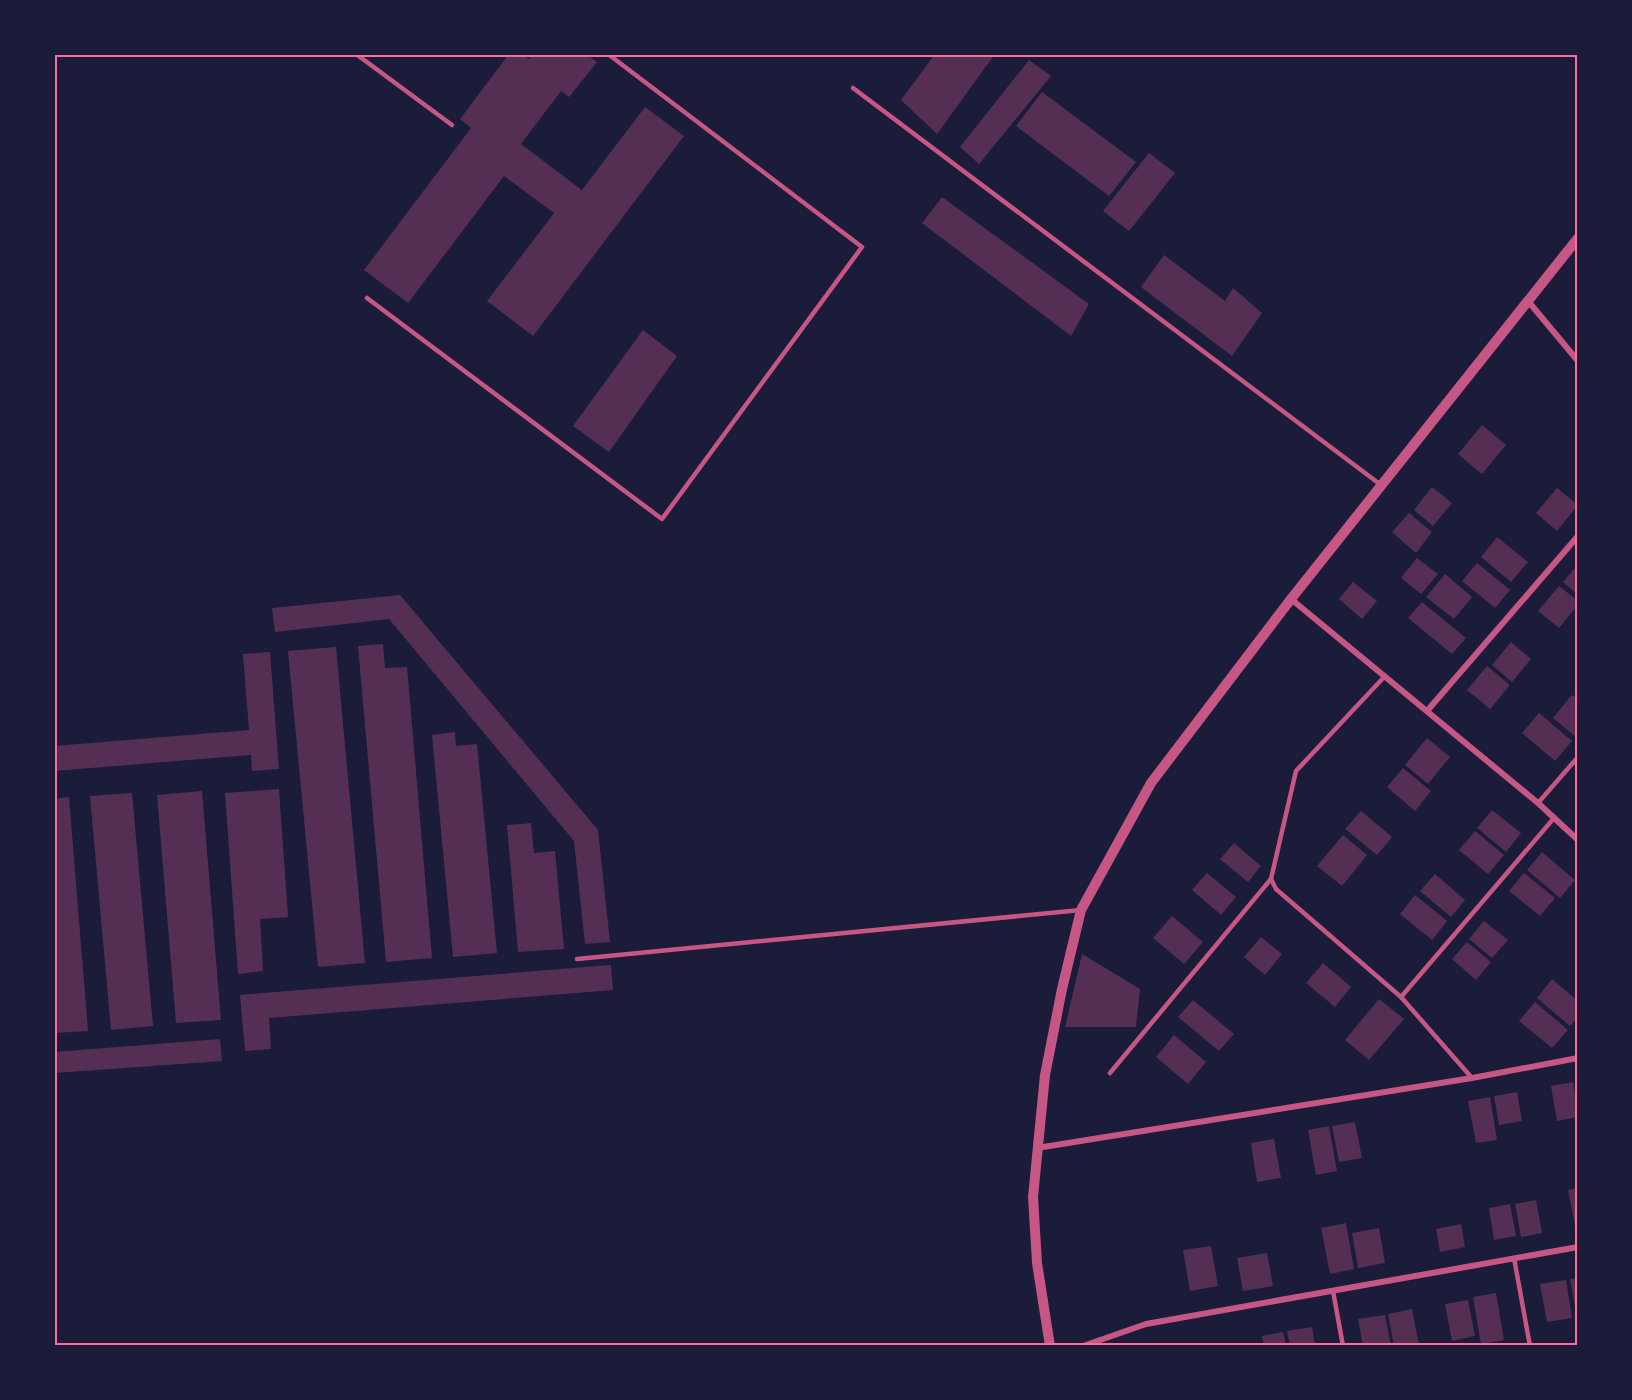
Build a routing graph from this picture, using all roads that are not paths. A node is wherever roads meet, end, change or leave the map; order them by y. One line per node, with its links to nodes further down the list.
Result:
1 (356, 54): 4 (lane)
2 (608, 54): 6 (lane)
3 (853, 88): 9 (lane)
4 (452, 125)
5 (1578, 238): 7 (street)
6 (367, 298)
7 (1528, 301): 8 (street); 9 (street)
8 (1578, 361)
9 (1381, 486): 11 (street)
10 (1578, 536): 13 (street)
11 (1291, 599): 12 (street); 19 (street)
12 (1384, 676): 13 (street); 18 (lane)
13 (1427, 711): 15 (street)
14 (1578, 757): 15 (lane)
15 (1538, 803): 16 (street)
16 (1554, 818): 17 (street); 21 (lane)
17 (1578, 840)
18 (1271, 879): 21 (lane); 23 (lane)
19 (1081, 910): 20 (lane); 25 (street)
20 (577, 959)
21 (1401, 997): 24 (lane)
22 (1578, 1058): 24 (street)
23 (1110, 1073)
24 (1472, 1078): 25 (street)
25 (1037, 1148): 29 (street)
26 (1578, 1246): 27 (street)
27 (1514, 1258): 28 (street); 32 (lane)
28 (1333, 1291): 30 (street); 31 (lane)
29 (1050, 1346)
30 (1083, 1346)
31 (1343, 1346)
32 (1530, 1346)

